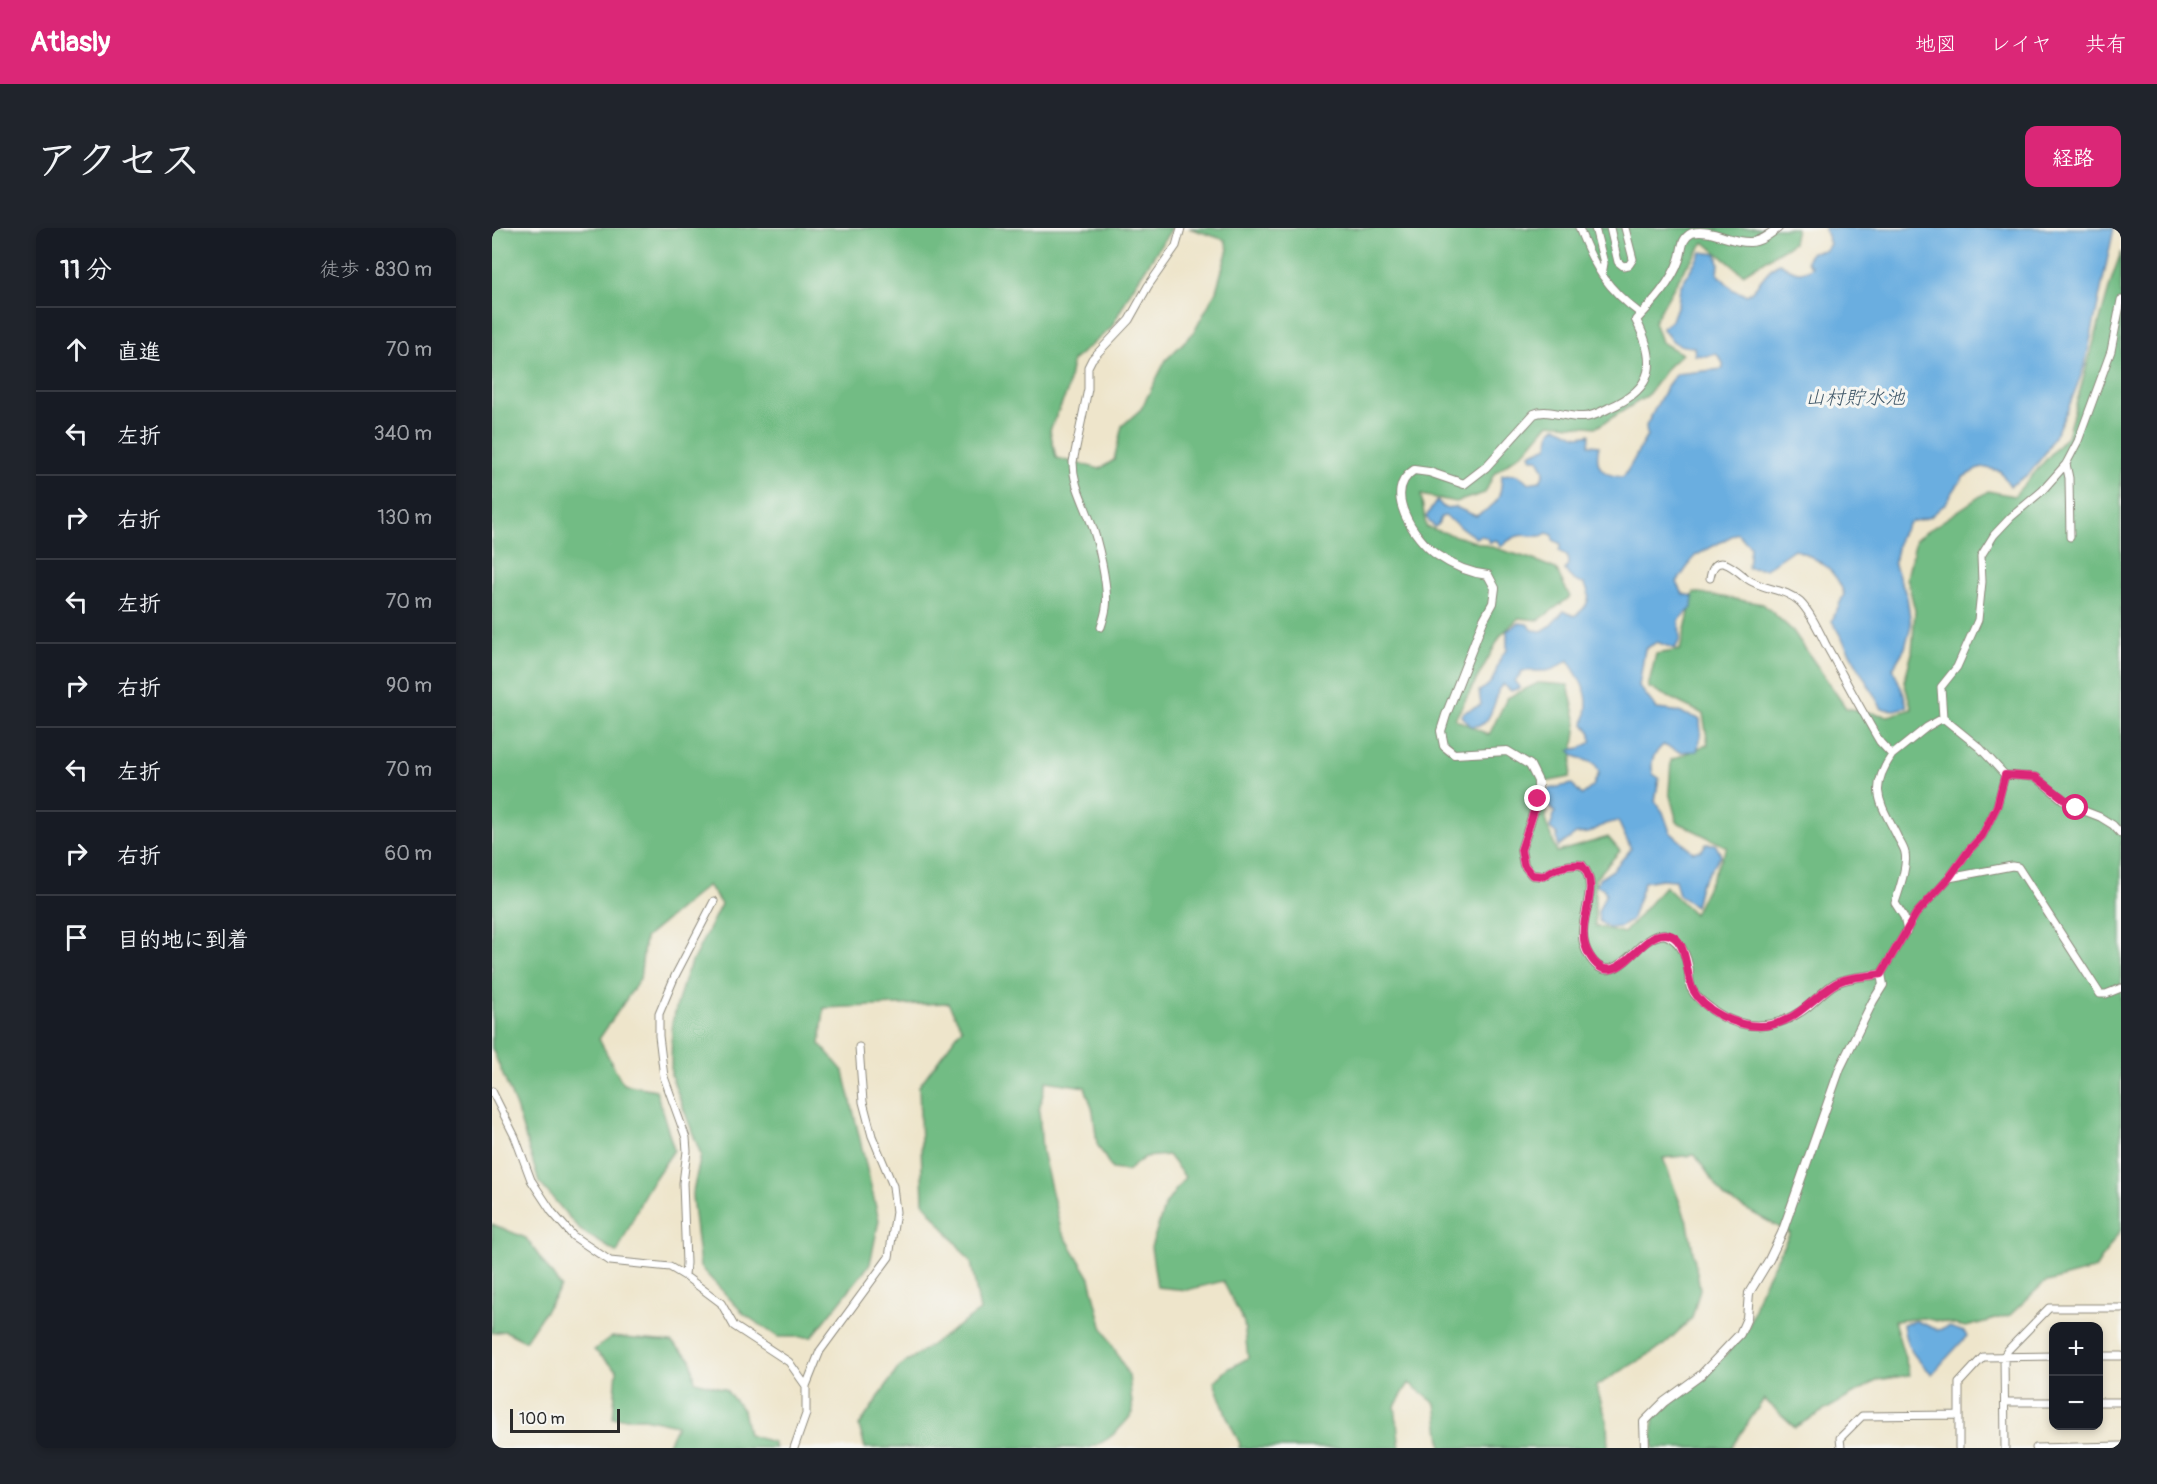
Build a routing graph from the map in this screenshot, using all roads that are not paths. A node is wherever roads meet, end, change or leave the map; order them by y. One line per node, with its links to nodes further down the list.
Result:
1 (1181, 228): 13 (street)
2 (1579, 228): 7 (street)
3 (1595, 228): 7 (street)
4 (1610, 228): 5 (street)
5 (1625, 228)
6 (1778, 228): 9 (street)
7 (1602, 275): 9 (street)
8 (2121, 300): 10 (street)
9 (1641, 314): 21 (street)
10 (2066, 464): 11 (street); 14 (street)
11 (2070, 537)
12 (1710, 578): 15 (street)
13 (1101, 627)
14 (1943, 718): 15 (street); 16 (street)
15 (1892, 755): 20 (street)
16 (2005, 775): 17 (street); 18 (street)
17 (2121, 834)
18 (1949, 878): 20 (street); 22 (street)
19 (714, 901): 25 (street)
20 (1907, 931): 21 (street)
21 (1881, 974): 39 (street)
22 (2121, 988)
23 (859, 1047): 31 (street)
24 (492, 1091): 25 (street)
25 (685, 1276): 31 (street)
26 (2121, 1308): 27 (street)
27 (2004, 1356): 28 (street); 32 (street); 36 (street)
28 (2049, 1356)
29 (2103, 1356): 30 (street)
30 (2121, 1356)
31 (806, 1386): 38 (street)
32 (2005, 1402): 33 (street); 42 (street)
33 (2049, 1402)
34 (2103, 1402): 35 (street)
35 (2121, 1402)
36 (1958, 1415): 40 (street); 41 (street)
37 (2121, 1446): 43 (street)
38 (794, 1448)
39 (1645, 1448)
40 (1840, 1448)
41 (1959, 1448)
42 (2005, 1448)
43 (2036, 1448)

